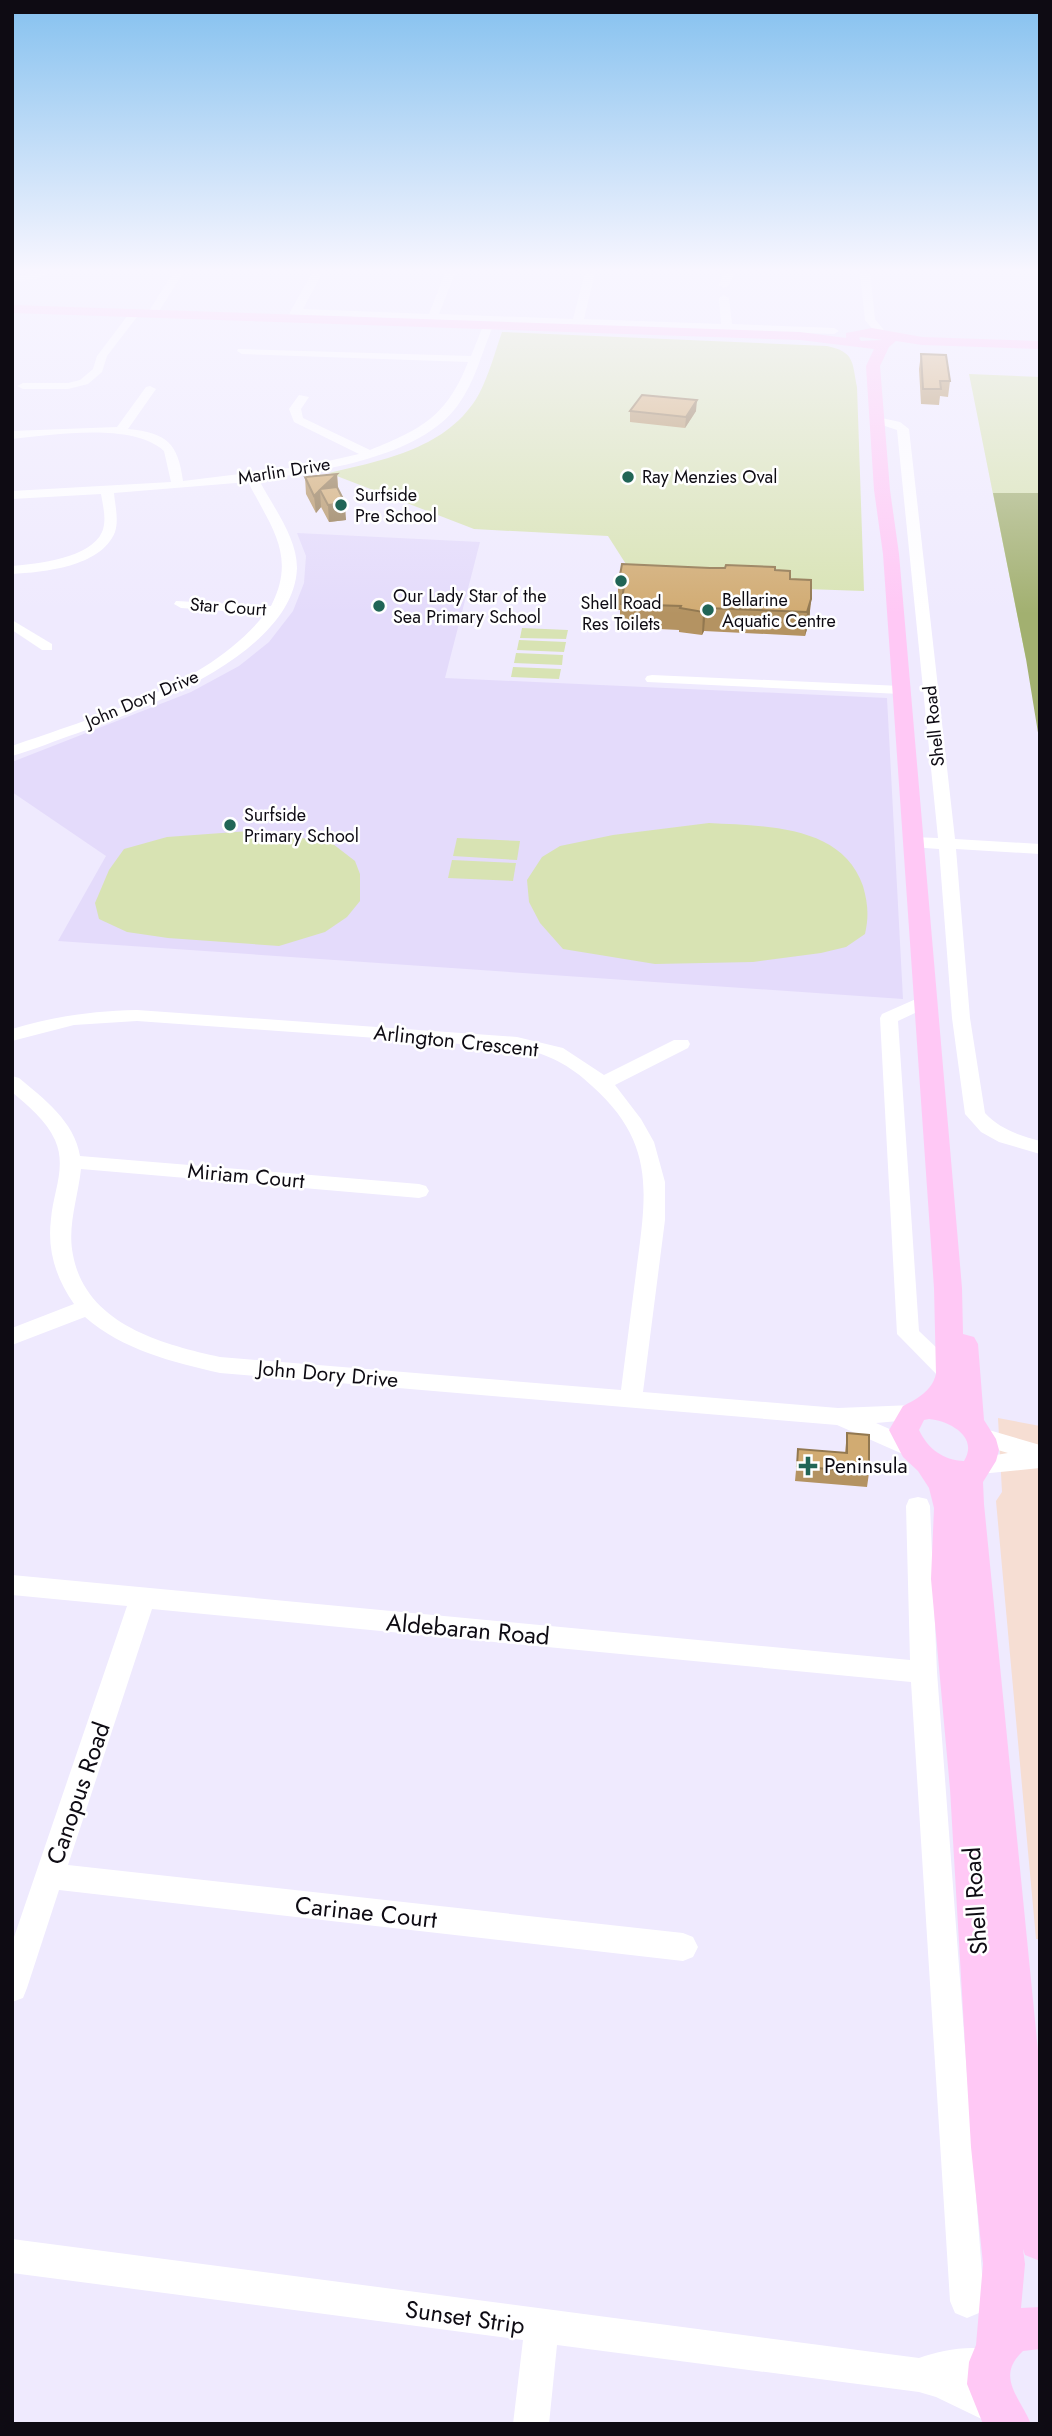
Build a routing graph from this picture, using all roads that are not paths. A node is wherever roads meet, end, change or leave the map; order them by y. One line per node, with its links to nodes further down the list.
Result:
1 (463, 387): 8 (street, Marlin Drive)
2 (875, 387): 5 (main road, Shell Road)
3 (150, 389): 6 (street)
4 (303, 397): 8 (street)
5 (877, 420): 19 (main road, Shell Road); 22 (street, Shell Road)
6 (121, 430): 7 (street); 10 (street)
7 (12, 435)
8 (370, 454): 9 (street, Marlin Drive)
9 (252, 478): 10 (street, Marlin Drive); 15 (street, John Dory Drive)
10 (177, 484): 11 (street, Marlin Drive)
11 (107, 489): 12 (street, Marlin Drive); 13 (street)
12 (12, 495)
13 (12, 570)
14 (181, 604): 15 (street, Star Court)
15 (276, 611): 20 (street, John Dory Drive)
16 (12, 624): 17 (street)
17 (47, 647)
18 (652, 679): 19 (street)
19 (901, 690): 21 (main road, Shell Road)
20 (12, 751)
21 (911, 842): 22 (street); 24 (main road, Shell Road)
22 (947, 844): 23 (street); 25 (street, Shell Road)
23 (1040, 849)
24 (927, 1008): 25 (street); 33 (main road, Shell Road); 36 (street)
25 (961, 1018): 30 (street, Shell Road)
26 (12, 1035): 29 (street, Arlington Crescent)
27 (681, 1044): 29 (street)
28 (12, 1082): 31 (street)
29 (601, 1084): 37 (street, Arlington Crescent)
30 (1040, 1148)
31 (72, 1162): 32 (street, Miriam Court); 34 (street, John Dory Drive)
32 (419, 1191)
33 (948, 1288): 36 (main road, Shell Road); 40 (main road, Shell Road)
34 (86, 1308): 35 (street); 37 (street, John Dory Drive)
35 (12, 1337)
36 (950, 1374): 38 (main road)
37 (631, 1400): 39 (street, John Dory Drive)
38 (921, 1410): 39 (street, John Dory Drive); 40 (main road); 41 (main road)
39 (838, 1417): 41 (street, John Dory Drive)
40 (976, 1449): 41 (main road); 42 (street); 48 (main road, Shell Road)
41 (921, 1456): 48 (main road, Shell Road)
42 (1040, 1456)
43 (918, 1506): 46 (street, Shell Road)
44 (12, 1585): 45 (street, Aldebaran Road)
45 (143, 1598): 46 (street, Aldebaran Road); 47 (street, Canopus Road)
46 (924, 1672): 53 (street, Shell Road)
47 (50, 1876): 49 (street, Carinae Court); 50 (street, Canopus Road)
48 (990, 1907): 51 (main road, Shell Road); 56 (main road, Shell Road)
49 (683, 1947)
50 (12, 1988)
51 (1040, 2240)
52 (12, 2256): 54 (street, Sunset Strip)
53 (967, 2301)
54 (542, 2327): 57 (street, Sunset Strip); 59 (street)
55 (1040, 2328): 56 (main road)
56 (993, 2355): 57 (street, Sunset Strip); 58 (main road, Shell Road)
57 (919, 2375): 58 (street, Sunset Strip)
58 (1005, 2419)
59 (531, 2424)

